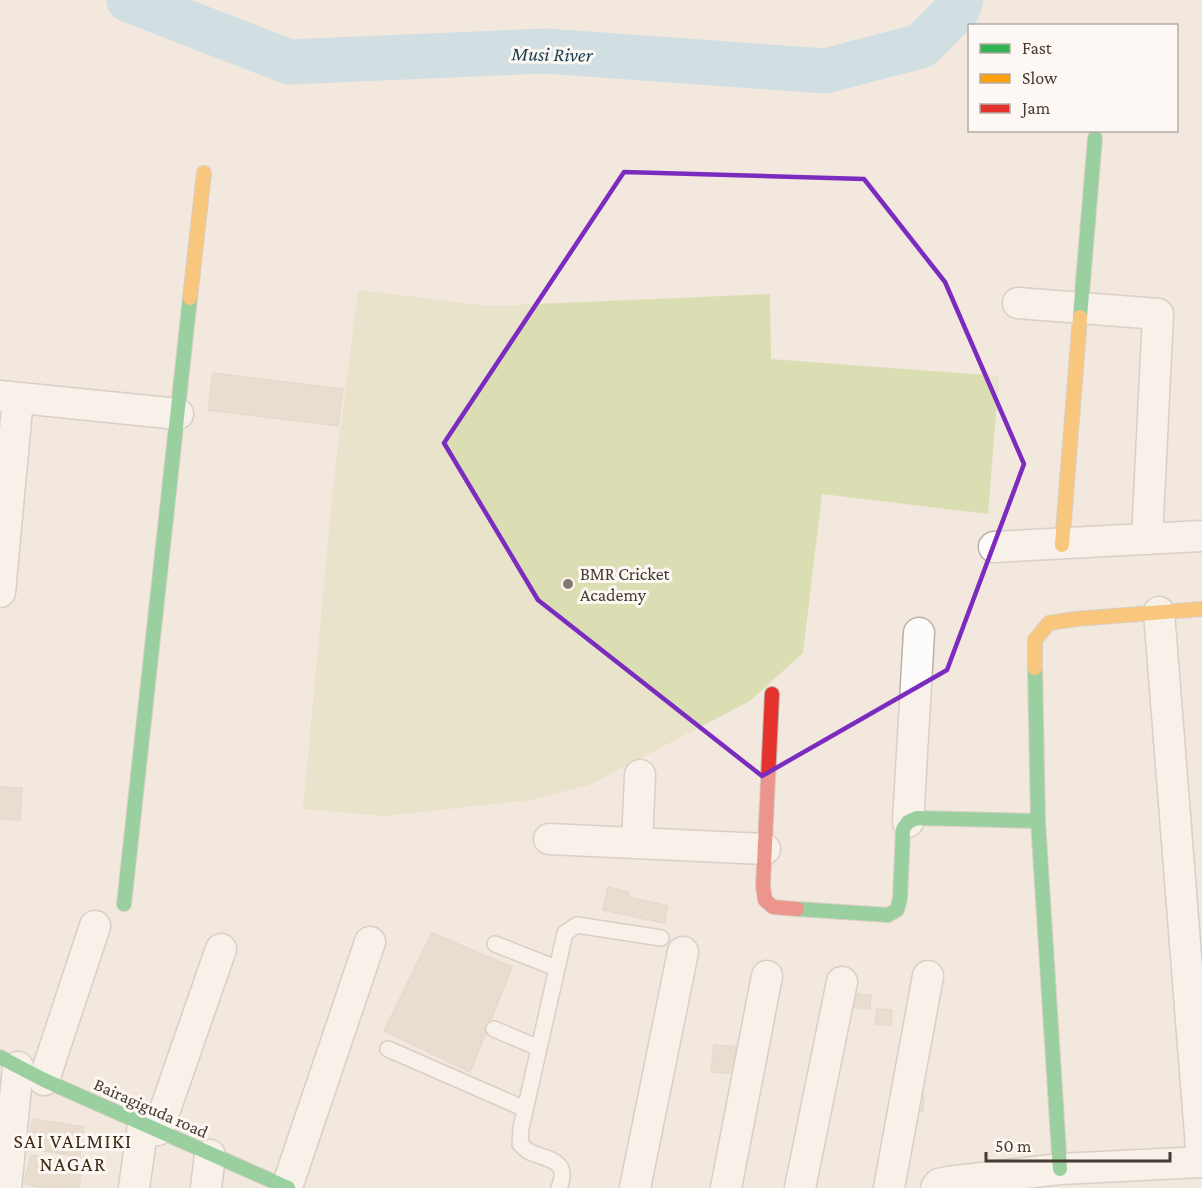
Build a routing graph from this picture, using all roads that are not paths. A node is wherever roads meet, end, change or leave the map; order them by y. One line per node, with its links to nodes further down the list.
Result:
1 (1095, 138): 4 (street)
2 (204, 173): 6 (street)
3 (1018, 303): 4 (street)
4 (1081, 308): 8 (street); 9 (street)
5 (9, 397): 6 (street); 11 (street)
6 (178, 414): 22 (street)
7 (1202, 537): 8 (street)
8 (1147, 539): 9 (street)
9 (1062, 545): 10 (street)
10 (994, 547)
11 (0, 592)
12 (1202, 609): 13 (street)
13 (1159, 612): 17 (street); 39 (street)
14 (919, 633): 18 (street)
15 (772, 694): 21 (street)
16 (640, 775): 20 (street)
17 (1038, 821): 18 (street); 40 (street)
18 (908, 822): 21 (street)
19 (549, 839): 20 (street)
20 (637, 843): 21 (street)
21 (765, 849)
22 (124, 904)
23 (95, 926): 36 (street)
24 (369, 942): 44 (street)
25 (495, 944): 28 (lane)
26 (672, 945): 28 (lane); 46 (street)
27 (221, 949): 38 (street)
28 (556, 968): 33 (lane)
29 (767, 976): 47 (street)
30 (928, 976): 49 (street)
31 (842, 982): 48 (street)
32 (494, 1029): 33 (lane)
33 (539, 1048): 37 (lane)
34 (388, 1049): 37 (lane)
35 (9, 1062): 36 (street, Bairagiguda road); 42 (street)
36 (44, 1080): 38 (street, Bairagiguda road)
37 (525, 1109): 45 (lane)
38 (151, 1127): 41 (street, Bairagiguda road); 43 (street)
39 (1202, 1161): 40 (street)
40 (1060, 1168): 50 (street)
41 (211, 1178): 44 (street, Bairagiguda road)
42 (6, 1188)
43 (134, 1188)
44 (288, 1188)
45 (559, 1188)
46 (635, 1188)
47 (726, 1188)
48 (800, 1188)
49 (889, 1188)
50 (936, 1188)

